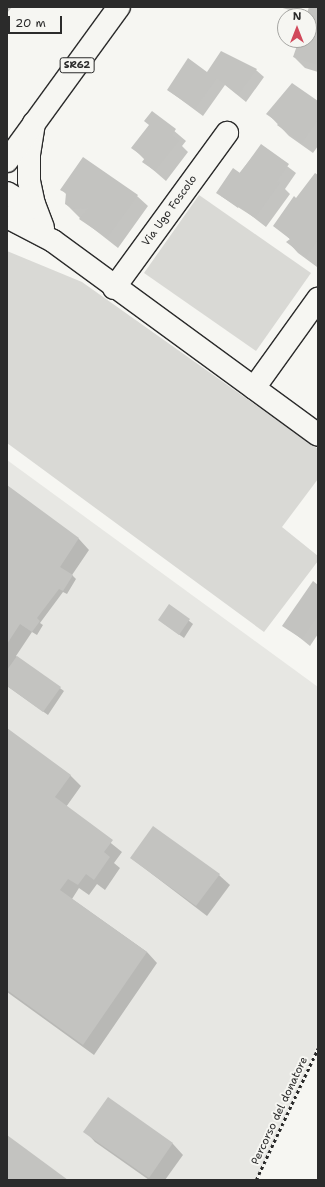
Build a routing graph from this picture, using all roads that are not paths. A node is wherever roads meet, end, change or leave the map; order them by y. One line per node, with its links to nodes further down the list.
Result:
1 (119, 7): 2 (street, SR62)
2 (34, 123): 4 (street, SR62); 8 (street)
3 (227, 133): 9 (street, Via Ugo Foscolo)
4 (7, 161)
5 (7, 193): 8 (street)
6 (7, 217): 8 (street)
7 (7, 230): 8 (street)
8 (44, 234): 9 (street)
9 (114, 288): 11 (street)
10 (318, 299): 11 (street)
11 (254, 388): 12 (street)
12 (318, 435)

